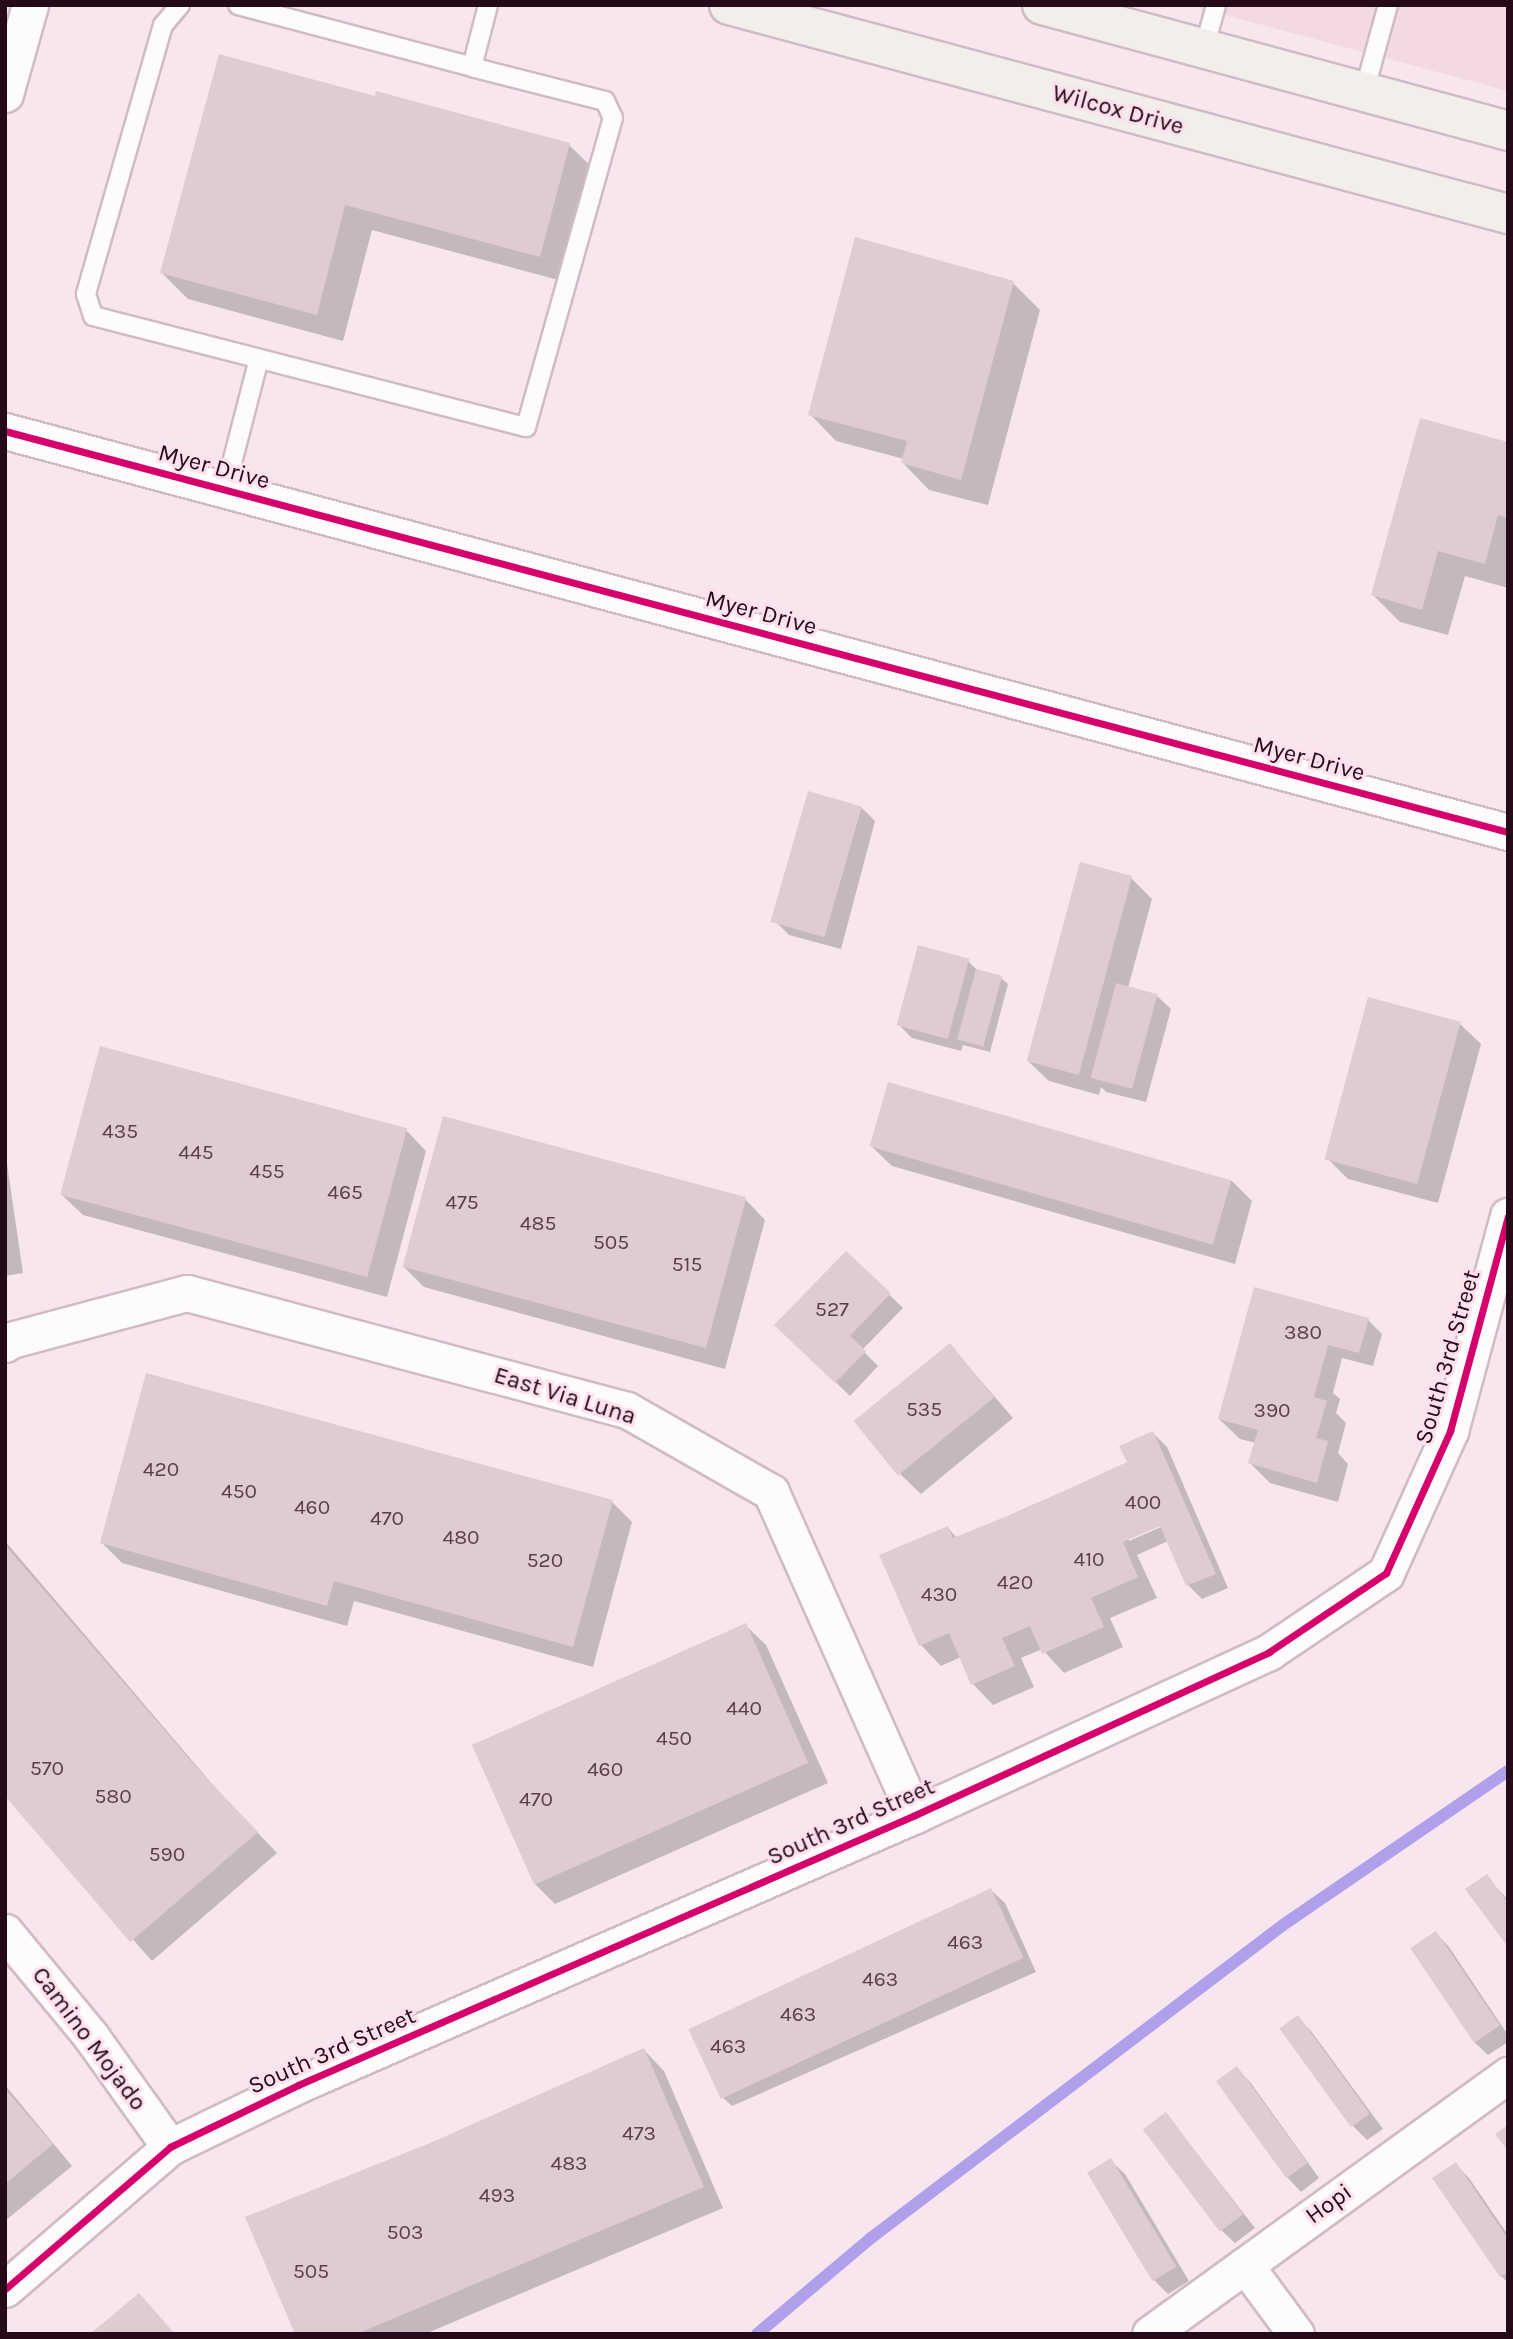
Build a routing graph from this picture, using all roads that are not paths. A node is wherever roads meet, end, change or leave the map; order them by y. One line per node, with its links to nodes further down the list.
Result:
1 (30, 5): 12 (street)
2 (180, 5): 15 (lane)
3 (239, 5): 10 (lane)
4 (488, 5): 10 (lane)
5 (729, 5): 14 (street, Wilcox Drive)
6 (1042, 5): 9 (street)
7 (1216, 5): 9 (lane)
8 (1388, 5): 11 (lane)
9 (1204, 48): 11 (street)
10 (472, 66): 15 (lane)
11 (1364, 92): 13 (street)
12 (5, 94)
13 (1508, 131)
14 (1508, 214)
15 (259, 359): 17 (lane)
16 (5, 431): 17 (street, Myer Drive)
17 (225, 490): 18 (street, Myer Drive)
18 (1508, 832)
19 (1508, 1216): 21 (street, South 3rd Street)
20 (5, 1344): 21 (street, East Via Luna)
21 (915, 1815): 24 (street, South 3rd Street)
22 (5, 1932): 24 (street, Camino Mojado)
23 (1508, 2075): 25 (street, Hopi)
24 (170, 2147): 26 (street, South 3rd Street)
25 (1245, 2265): 27 (street, Hopi); 28 (street)
26 (5, 2288)
27 (1150, 2334)
28 (1296, 2334)

